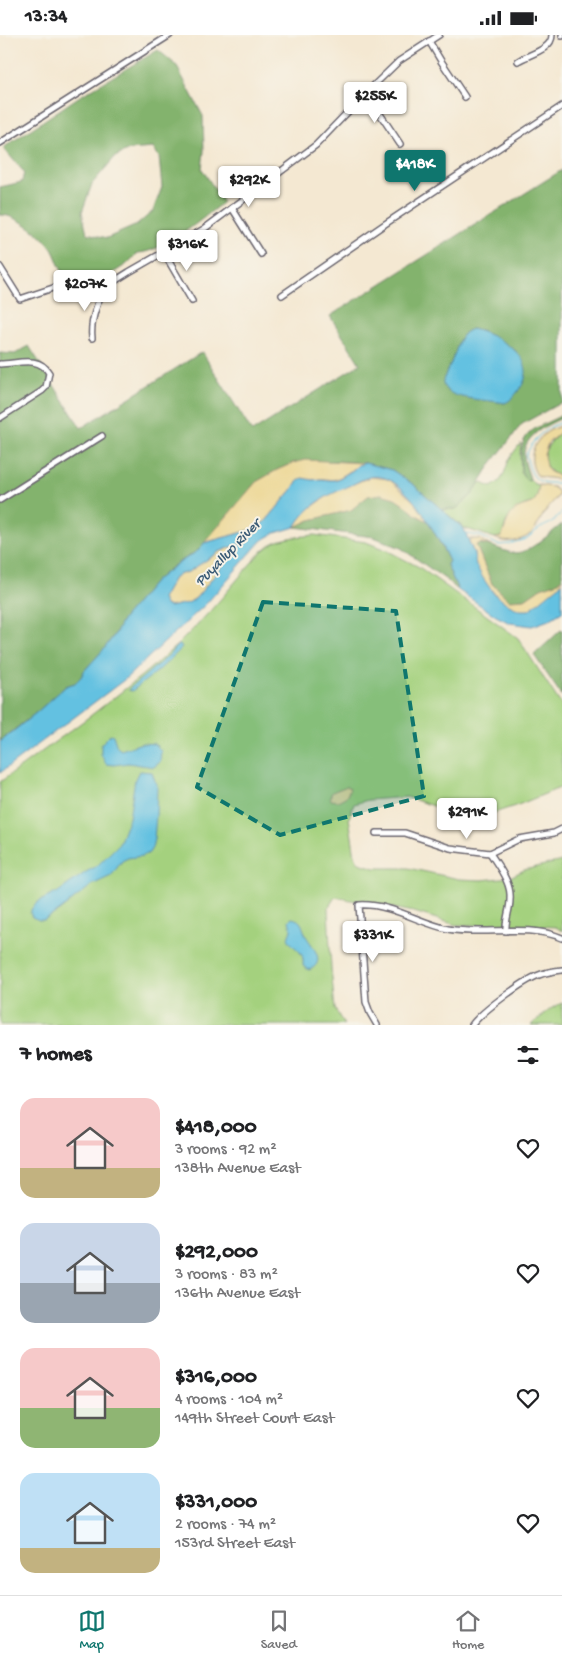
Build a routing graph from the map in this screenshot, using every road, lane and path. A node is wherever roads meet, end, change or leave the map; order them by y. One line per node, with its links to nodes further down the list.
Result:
1 (170, 35): 9 (street)
2 (439, 35): 4 (street)
3 (552, 35): 5 (street)
4 (429, 41): 6 (street); 7 (street)
5 (518, 61)
6 (366, 93): 10 (street); 11 (street)
7 (465, 97)
8 (562, 105): 16 (street)
9 (0, 143)
10 (400, 144)
11 (232, 208): 12 (street); 13 (street)
12 (164, 253): 15 (street); 17 (street)
13 (261, 254)
14 (0, 267): 15 (street)
15 (103, 288): 18 (street)
16 (282, 295)
17 (192, 301)
18 (92, 338)
19 (0, 364): 20 (street)
20 (0, 418)
21 (102, 436): 22 (street)
22 (0, 501)
23 (562, 829): 25 (street)
24 (376, 833): 25 (street)
25 (490, 853): 26 (street)
26 (506, 931): 27 (street); 29 (street)
27 (562, 938)
28 (562, 970): 30 (street)
29 (377, 1025)
30 (472, 1025)

